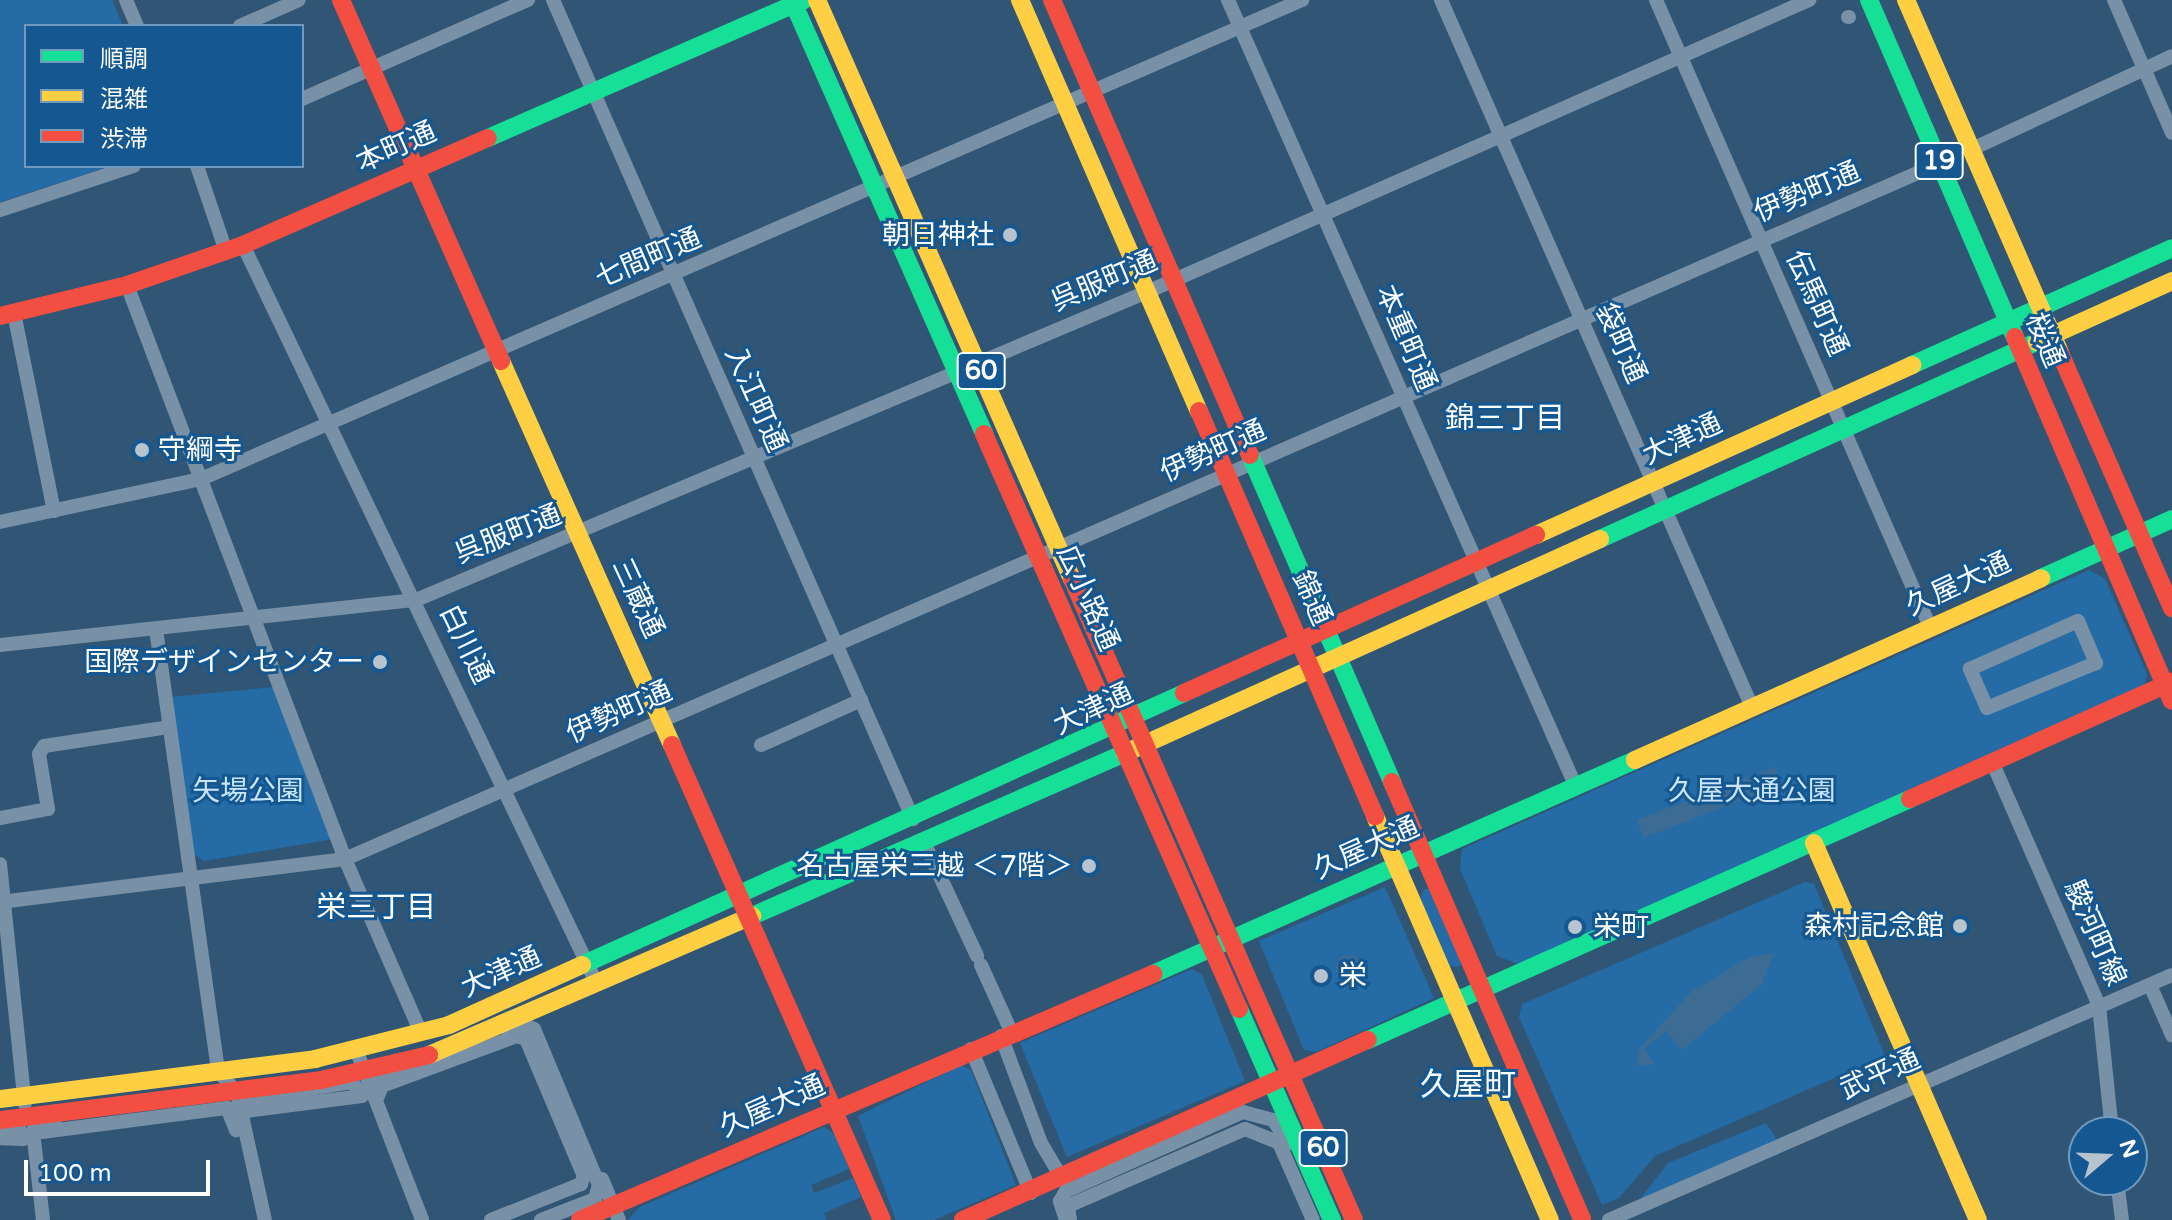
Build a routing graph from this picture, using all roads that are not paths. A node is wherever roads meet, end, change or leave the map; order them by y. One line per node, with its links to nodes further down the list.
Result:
1 (126, 0): 18 (street)
2 (299, 0): 19 (street)
3 (341, 0): 23 (main road, 三蔵通)
4 (528, 0): 23 (street)
5 (553, 0): 25 (street, 入江町通)
6 (817, 0): 36 (main road, 広小路通 / 60)
7 (1020, 0): 28 (main road, 錦通)
8 (1052, 0): 26 (main road, 錦通)
9 (1228, 0): 20 (street, 本重町通)
10 (1302, 0): 20 (street, 七間町通)
11 (1441, 0): 30 (street, 袋町通)
12 (1656, 0): 21 (street, 伝馬町通)
13 (1809, 0): 21 (street, 呉服町通)
14 (1869, 0): 32 (main road, 桜通 / 19)
15 (1906, 0): 31 (main road, 桜通 / 19)
16 (2114, 0): 24 (street)
17 (797, 2): 25 (main road, 本町通); 37 (main road, 広小路通 / 60)
18 (136, 24)
19 (245, 24)
20 (1240, 27): 26 (street, 七間町通); 39 (street, 本重町通)
21 (1681, 54): 30 (street, 呉服町通); 40 (street, 伝馬町通)
22 (2172, 56): 24 (street)
23 (371, 68): 27 (street); 35 (main road, 三蔵通)
24 (2144, 69): 29 (street); 31 (street)
25 (594, 91): 35 (main road, 本町通); 43 (street, 入江町通)
26 (1092, 93): 28 (street, 七間町通); 44 (main road, 錦通)
27 (304, 98)
28 (1066, 105): 36 (street, 七間町通); 47 (main road, 錦通)
29 (2172, 133)
30 (1500, 134): 39 (street, 呉服町通); 50 (street, 袋町通)
31 (1972, 149): 48 (main road, 桜通 / 19)
32 (1940, 163): 40 (street, 伊勢町通); 51 (main road, 桜通 / 19)
33 (128, 168): 38 (street)
34 (198, 168): 41 (street, 白川通)
35 (415, 170): 41 (main road, 本町通); 53 (main road, 三蔵通)
36 (897, 181): 37 (street, 七間町通); 55 (main road, 広小路通 / 60)
37 (874, 188): 43 (street, 七間町通); 56 (main road, 広小路通 / 60)
38 (0, 210)
39 (1325, 213): 44 (street, 呉服町通); 57 (street, 本重町通)
40 (1761, 239): 50 (street, 伊勢町通); 58 (street, 伝馬町通)
41 (234, 248): 46 (main road, 本町通); 59 (street, 白川通)
42 (2172, 248): 48 (main road, 大津通)
43 (674, 275): 53 (street, 七間町通); 61 (street, 入江町通)
44 (1174, 280): 47 (street, 呉服町通); 62 (main road, 錦通)
45 (2172, 281): 52 (main road, 大津通)
46 (127, 285): 49 (main road, 本町通); 64 (street)
47 (1147, 292): 55 (street, 呉服町通); 63 (main road, 錦通)
48 (2039, 309): 51 (main road, 大津通); 52 (main road, 桜通 / 19)
49 (7, 314): 67 (street)
50 (1581, 318): 57 (street, 伊勢町通); 65 (street, 袋町通)
51 (2007, 323): 54 (main road, 桜通 / 19); 58 (main road, 大津通)
52 (2050, 336): 54 (main road, 大津通); 71 (main road, 桜通 / 19)
53 (497, 352): 59 (street, 七間町通); 70 (main road, 三蔵通)
54 (2020, 352): 60 (main road, 大津通); 73 (main road, 桜通 / 19)
55 (977, 362): 56 (street, 呉服町通); 72 (main road, 広小路通 / 60)
56 (955, 371): 61 (street, 呉服町通); 74 (main road, 広小路通 / 60)
57 (1403, 397): 62 (street, 伊勢町通); 75 (street, 本重町通)
58 (1832, 401): 60 (street, 伝馬町通); 65 (main road, 大津通)
59 (332, 423): 64 (street, 七間町通); 77 (street, 白川通)
60 (1844, 429): 66 (main road, 大津通); 81 (street, 伝馬町通)
61 (753, 458): 70 (street, 呉服町通); 84 (street, 入江町通)
62 (1252, 461): 63 (street, 伊勢町通); 83 (main road, 錦通)
63 (1226, 473): 72 (street, 伊勢町通); 85 (main road, 錦通)
64 (201, 479): 67 (street, 七間町通); 79 (street)
65 (1654, 484): 66 (street, 袋町通); 75 (main road, 大津通)
66 (1666, 510): 76 (main road, 大津通); 91 (street, 袋町通)
67 (54, 511): 69 (street, 七間町通)
68 (2172, 519): 71 (main road, 久屋大通)
69 (0, 522)
70 (578, 533): 77 (street, 呉服町通); 92 (main road, 三蔵通)
71 (2140, 533): 73 (main road, 久屋大通); 78 (main road, 桜通 / 19)
72 (1059, 548): 74 (street, 伊勢町通); 93 (main road, 広小路通 / 60)
73 (2103, 548): 81 (main road, 久屋大通); 89 (main road, 桜通 / 19)
74 (1039, 556): 84 (street, 伊勢町通); 95 (main road, 広小路通 / 60)
75 (1477, 562): 76 (street, 本重町通); 83 (main road, 大津通)
76 (1489, 590): 87 (main road, 大津通); 100 (street, 本重町通)
77 (416, 600): 79 (street, 呉服町通); 101 (street, 白川通)
78 (2172, 608)
79 (254, 619): 82 (street, 呉服町通); 107 (street)
80 (2078, 621): 80 (street)
81 (1930, 627): 91 (main road, 久屋大通)
82 (156, 629): 86 (street, 呉服町通); 94 (street)
83 (1326, 631): 85 (main road, 大津通); 87 (main road, 錦通)
84 (837, 643): 90 (street, 入江町通); 92 (street, 伊勢町通)
85 (1302, 643): 88 (main road, 錦通); 93 (main road, 大津通)
86 (0, 645)
87 (1337, 658): 88 (main road, 大津通); 106 (main road, 錦通)
88 (1313, 668): 96 (main road, 大津通); 109 (main road, 錦通)
89 (2170, 689): 99 (main road)
90 (861, 700): 97 (street); 103 (street, 入江町通)
91 (1752, 707): 100 (main road, 久屋大通)
92 (664, 720): 101 (street, 伊勢町通); 111 (main road, 三蔵通)
93 (1135, 720): 95 (main road, 大津通); 96 (main road, 広小路通 / 60)
94 (169, 727): 102 (street); 110 (street)
95 (1114, 729): 98 (main road, 広小路通 / 60); 103 (main road, 大津通)
96 (1144, 742): 98 (main road, 大津通); 114 (main road, 広小路通 / 60)
97 (761, 745)
98 (1123, 754): 104 (main road, 大津通); 115 (main road, 広小路通 / 60)
99 (1993, 764): 105 (main road); 123 (street, 駿河町線)
100 (1575, 785): 106 (main road, 久屋大通)
101 (508, 791): 107 (street, 伊勢町通); 116 (street, 白川通)
102 (0, 818)
103 (913, 819): 111 (main road, 大津通)
104 (923, 840): 113 (main road, 大津通); 126 (street)
105 (1814, 843): 121 (main road); 134 (main road)
106 (1424, 852): 109 (main road, 久屋大通); 121 (main road, 錦通)
107 (345, 859): 110 (street, 伊勢町通); 125 (street)
108 (0, 864): 112 (street)
109 (1397, 864): 114 (main road, 久屋大通); 122 (main road, 錦通)
110 (190, 879): 112 (street, 伊勢町通); 130 (street)
111 (743, 895): 113 (main road, 三蔵通); 116 (main road, 大津通)
112 (4, 901): 136 (street)
113 (753, 915): 118 (main road, 大津通); 138 (main road, 三蔵通)
114 (1232, 940): 115 (main road, 久屋大通); 132 (main road, 広小路通 / 60)
115 (1209, 949): 126 (main road, 久屋大通); 133 (main road, 広小路通 / 60)
116 (588, 963): 118 (street, 白川通); 120 (main road, 大津通)
117 (2172, 975): 119 (street, 武平通)
118 (596, 982): 124 (main road, 大津通)
119 (2150, 985): 123 (street, 武平通); 127 (street)
120 (524, 992): 124 (street); 125 (main road, 大津通)
121 (1486, 992): 122 (main road); 165 (main road, 錦通)
122 (1458, 1004): 132 (main road); 164 (main road, 錦通)
123 (2099, 1006): 134 (street, 武平通); 141 (street, 駿河町線)
124 (532, 1011): 131 (main road, 大津通); 148 (street)
125 (421, 1033): 129 (main road, 大津通)
126 (1006, 1033): 128 (main road, 久屋大通); 145 (street)
127 (2172, 1035)
128 (971, 1049): 138 (main road, 久屋大通); 146 (street)
129 (357, 1052): 130 (main road, 大津通); 131 (street)
130 (218, 1071): 135 (street); 136 (main road, 大津通)
131 (363, 1073): 135 (main road, 大津通); 152 (street)
132 (1292, 1076): 133 (main road); 163 (main road, 広小路通 / 60)
133 (1272, 1085): 145 (main road); 162 (main road, 広小路通 / 60)
134 (1919, 1086): 166 (street, 武平通); 167 (main road)
135 (237, 1093): 140 (main road, 大津通); 151 (street)
136 (24, 1096): 137 (main road, 大津通); 140 (street)
137 (0, 1099)
138 (837, 1107): 148 (main road, 久屋大通); 156 (main road, 三蔵通)
139 (246, 1111): 139 (street)
140 (26, 1116): 142 (main road, 大津通); 149 (street)
141 (2110, 1116)
142 (0, 1120)
143 (0, 1129): 144 (street)
144 (0, 1138)
145 (1063, 1180): 146 (main road)
146 (1038, 1190): 157 (main road); 158 (street)
147 (2119, 1196): 168 (street)
148 (617, 1213): 155 (main road, 久屋大通)
149 (43, 1220): 150 (street)
150 (257, 1220)
151 (265, 1220)
152 (422, 1220)
153 (491, 1220): 154 (street)
154 (541, 1220)
155 (580, 1220)
156 (882, 1220)
157 (963, 1220)
158 (1058, 1220)
159 (1068, 1220): 160 (street); 161 (street)
160 (1313, 1220)
161 (1323, 1220)
162 (1332, 1220)
163 (1354, 1220)
164 (1550, 1220)
165 (1582, 1220)
166 (1609, 1220)
167 (1978, 1220)
168 (2122, 1220)

